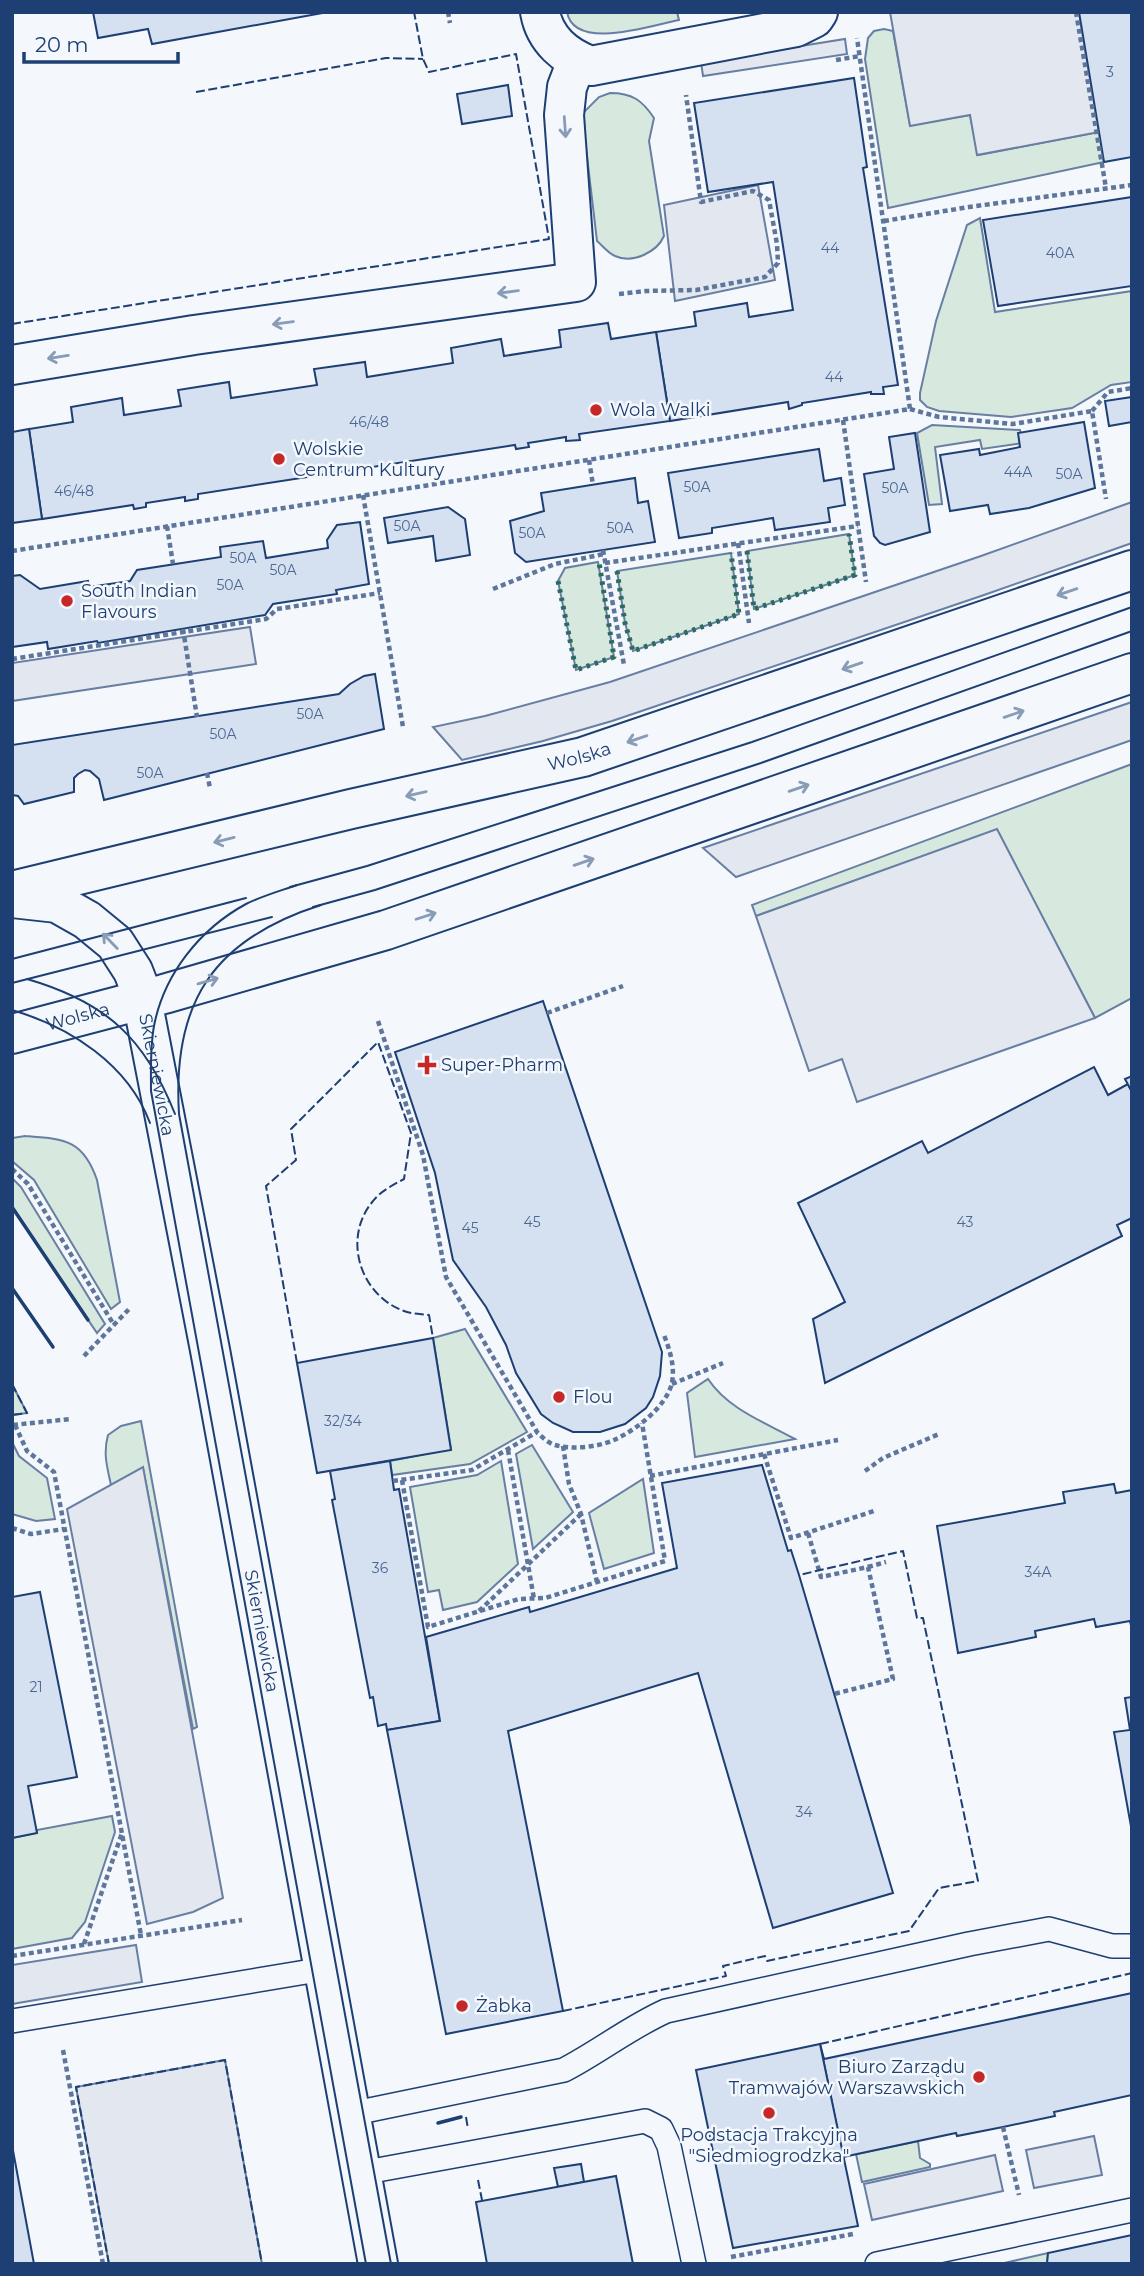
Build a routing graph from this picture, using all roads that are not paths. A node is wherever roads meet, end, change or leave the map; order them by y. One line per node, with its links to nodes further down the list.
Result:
1 (540, 12): 3 (street)
2 (818, 12): 3 (street)
3 (584, 63): 4 (street, one-way to 4)
4 (12, 365)
5 (1132, 570): 7 (street, Wolska, one-way to 7)
6 (1132, 673): 9 (street, Wolska, one-way to 6)
7 (12, 891)
8 (12, 898): 9 (street, one-way to 8)
9 (142, 1000): 10 (street, Wolska); 12 (street, Skierniewicka)
10 (12, 1034)
11 (1132, 1945): 14 (lane)
12 (324, 1969): 13 (lane); 14 (street, Skierniewicka)
13 (12, 2021)
14 (350, 2114): 15 (street, Skierniewicka)
15 (361, 2173): 17 (street, Skierniewicka); 18 (lane)
16 (1132, 2210): 19 (lane)
17 (378, 2264)
18 (694, 2264)
19 (877, 2264)

